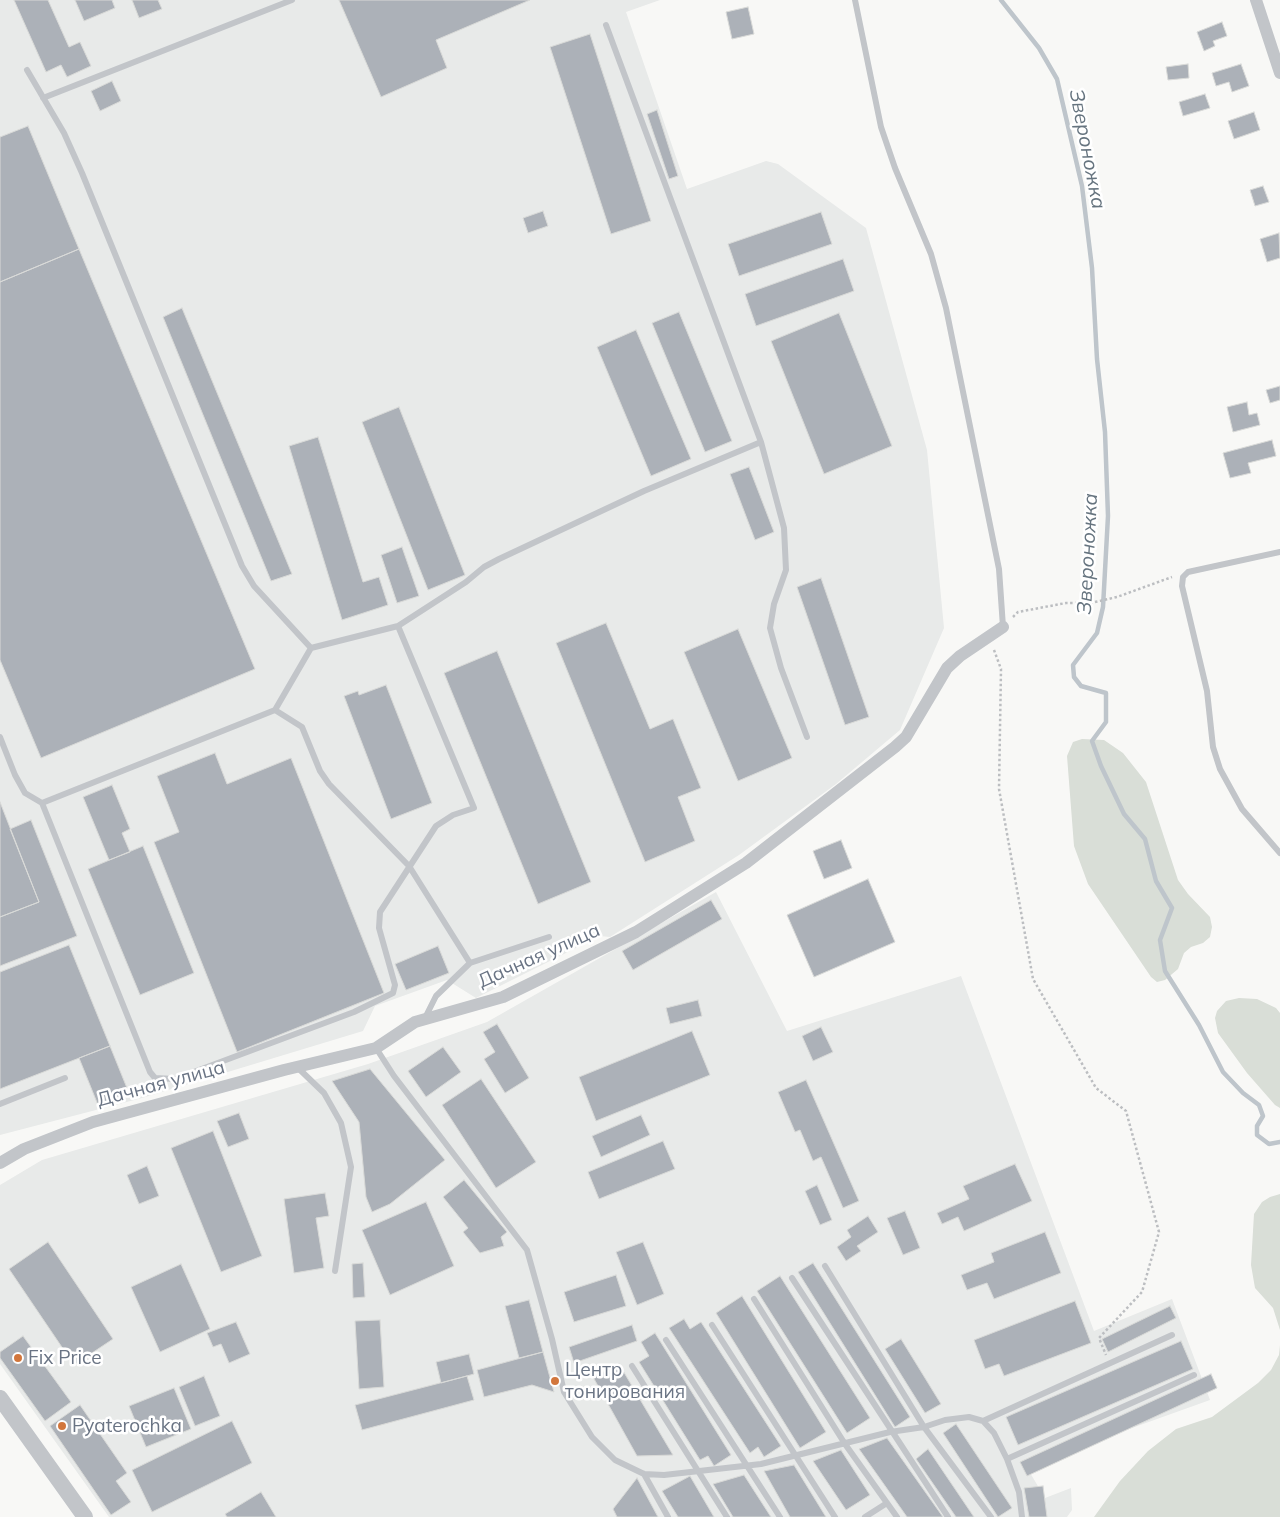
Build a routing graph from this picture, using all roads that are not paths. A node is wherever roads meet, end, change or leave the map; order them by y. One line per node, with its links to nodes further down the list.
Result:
1 (292, 0): 7 (lane)
2 (855, 0): 11 (lane)
3 (1256, 0): 6 (street)
4 (606, 25): 8 (lane)
5 (27, 70): 7 (lane)
6 (1280, 73)
7 (43, 98): 12 (lane)
8 (761, 442): 10 (lane); 15 (lane)
9 (1280, 552): 17 (lane)
10 (398, 626): 12 (lane); 18 (lane)
11 (1003, 627): 21 (street, Дачная улица)
12 (311, 648): 13 (lane)
13 (275, 710): 16 (lane); 18 (lane)
14 (0, 737): 16 (lane)
15 (807, 737)
16 (42, 803): 18 (lane)
17 (1280, 853)
18 (409, 866): 20 (lane)
19 (549, 937): 20 (lane)
20 (470, 963): 21 (lane)
21 (424, 1019): 22 (street, Дачная улица)
22 (376, 1048): 23 (street, Дачная улица); 45 (lane)
23 (297, 1067): 26 (street, Дачная улица); 28 (lane)
24 (65, 1078): 25 (lane)
25 (0, 1104)
26 (1, 1162)
27 (825, 1266): 38 (lane)
28 (335, 1270)
29 (792, 1278): 39 (lane)
30 (754, 1299): 40 (lane)
31 (712, 1324): 41 (lane)
32 (1172, 1335): 37 (lane)
33 (666, 1340): 43 (lane)
34 (632, 1366): 44 (lane)
35 (1194, 1375): 42 (lane)
36 (0, 1398): 47 (street)
37 (983, 1421): 38 (lane); 42 (lane)
38 (924, 1427): 39 (lane); 55 (lane)
39 (890, 1432): 40 (lane); 54 (lane)
40 (845, 1444): 41 (lane); 46 (lane)
41 (796, 1456): 43 (lane); 51 (lane)
42 (1007, 1458): 56 (lane)
43 (748, 1466): 44 (lane); 50 (lane)
44 (699, 1472): 45 (lane); 49 (lane)
45 (644, 1474): 48 (lane)
46 (886, 1503): 52 (lane); 53 (lane)
47 (85, 1517)
48 (668, 1517)
49 (727, 1517)
50 (780, 1517)
51 (835, 1517)
52 (865, 1517)
53 (896, 1517)
54 (948, 1517)
55 (991, 1517)
56 (1022, 1517)

